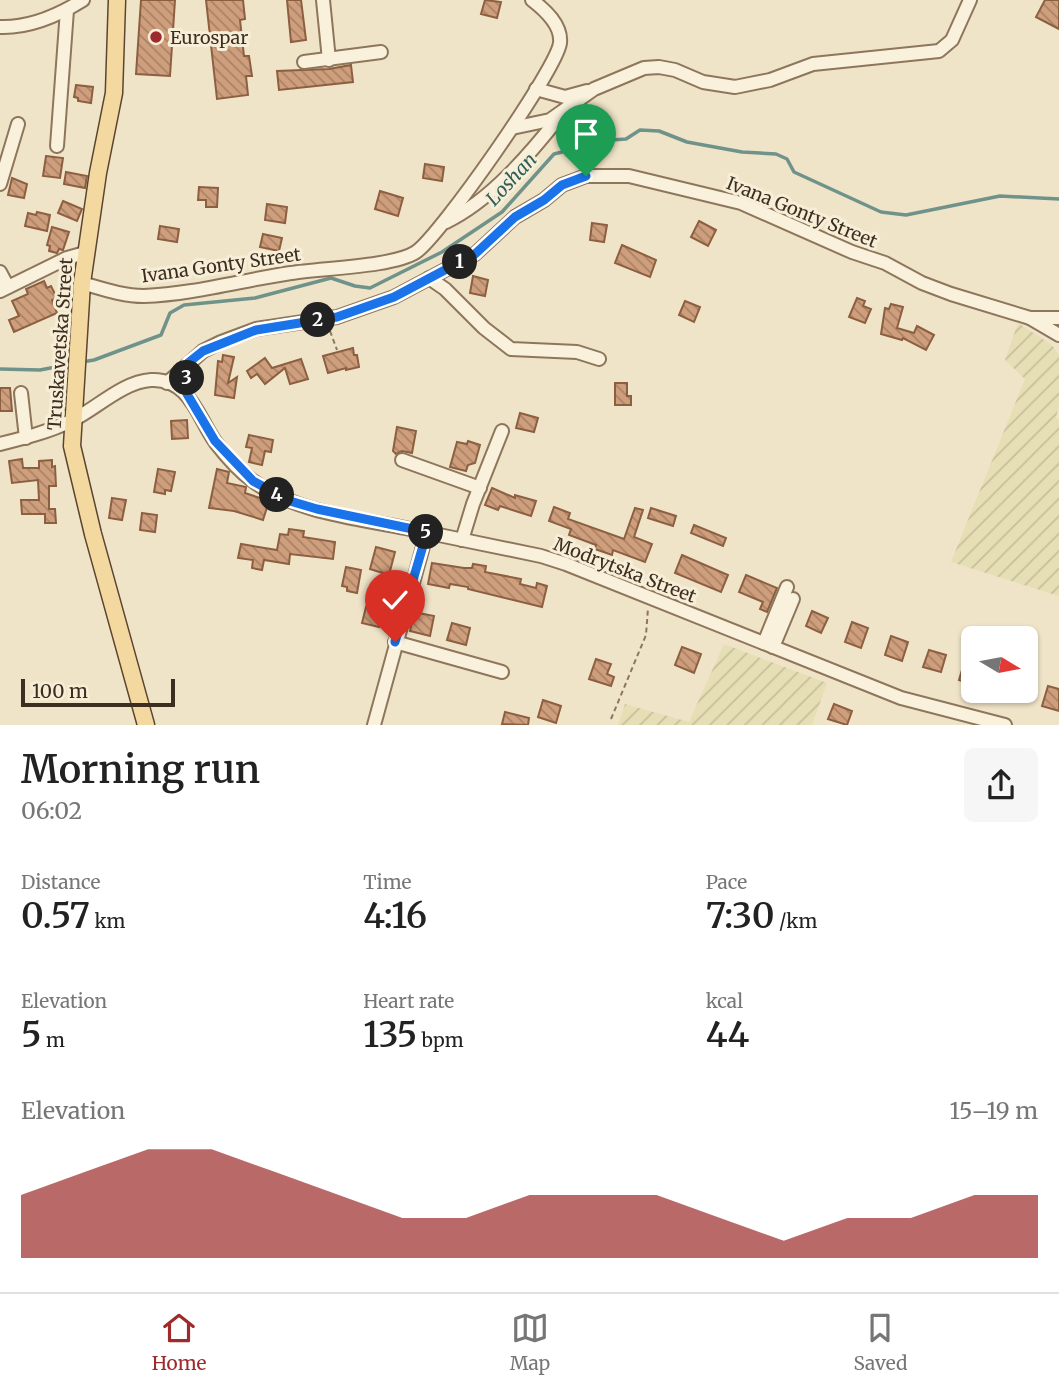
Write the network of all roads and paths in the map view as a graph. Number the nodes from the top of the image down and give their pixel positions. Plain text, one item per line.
1 (83, 0) edge
2 (117, 0) edge
3 (323, 0) edge
4 (970, 0) edge
5 (536, 1) edge
6 (67, 10) junction
7 (0, 27) edge
8 (381, 52) dead end
9 (329, 60) junction
10 (304, 62) dead end
11 (537, 89) junction
12 (594, 89) junction
13 (563, 112) junction
14 (18, 124) dead end
15 (512, 128) junction
16 (57, 146) dead end
17 (0, 184) edge
18 (443, 224) junction
19 (85, 253) junction
20 (0, 272) edge
21 (429, 278) junction
22 (82, 283) junction
23 (4, 289) edge
24 (1030, 318) junction
25 (1059, 318) edge
26 (326, 319) junction
27 (1059, 335) edge
28 (337, 350) dead end
29 (599, 359) dead end
30 (188, 363) junction
31 (167, 383) junction
32 (22, 393) dead end
33 (187, 394) junction
34 (73, 420) junction
35 (502, 431) dead end
36 (26, 438) junction
37 (0, 444) edge
38 (402, 460) dead end
39 (480, 488) junction
40 (427, 532) junction
41 (462, 540) junction
42 (790, 593) dead end
43 (648, 597) junction
44 (395, 642) junction
45 (769, 645) junction
46 (502, 673) dead end
47 (611, 719) dead end
48 (146, 725) edge
49 (374, 725) edge
50 (1005, 725) edge

1 - 6 street
2 - 19 main road, Truskavetska Street
3 - 9 street
4 - 12 street
5 - 11 street, Ivana Gonty Street
6 - 7 street
6 - 16 street
8 - 9 street
9 - 10 street
11 - 12 street
11 - 15 street, Ivana Gonty Street
12 - 13 street
13 - 15 street
13 - 18 street
14 - 17 street
15 - 18 street, Ivana Gonty Street
18 - 22 street, Ivana Gonty Street
19 - 22 main road, Truskavetska Street
19 - 23 street
20 - 23 street
21 - 24 street, Ivana Gonty Street
21 - 26 street, Ivana Gonty Street
21 - 29 street
22 - 34 main road, Truskavetska Street
24 - 25 street, Ivana Gonty Street
24 - 27 street
26 - 28 path
26 - 30 street, Ivana Gonty Street
30 - 31 street, Ivana Gonty Street
30 - 33 street
31 - 33 street
31 - 34 street
32 - 36 street
33 - 40 street, Modrytska Street
34 - 36 street
34 - 48 main road, Truskavetska Street
35 - 39 street
36 - 37 street
38 - 39 street
39 - 41 street
40 - 41 street, Modrytska Street
40 - 44 street
41 - 43 street, Modrytska Street
42 - 45 street
43 - 45 street, Modrytska Street
43 - 47 path
44 - 46 street
44 - 49 street
45 - 50 street, Modrytska Street

